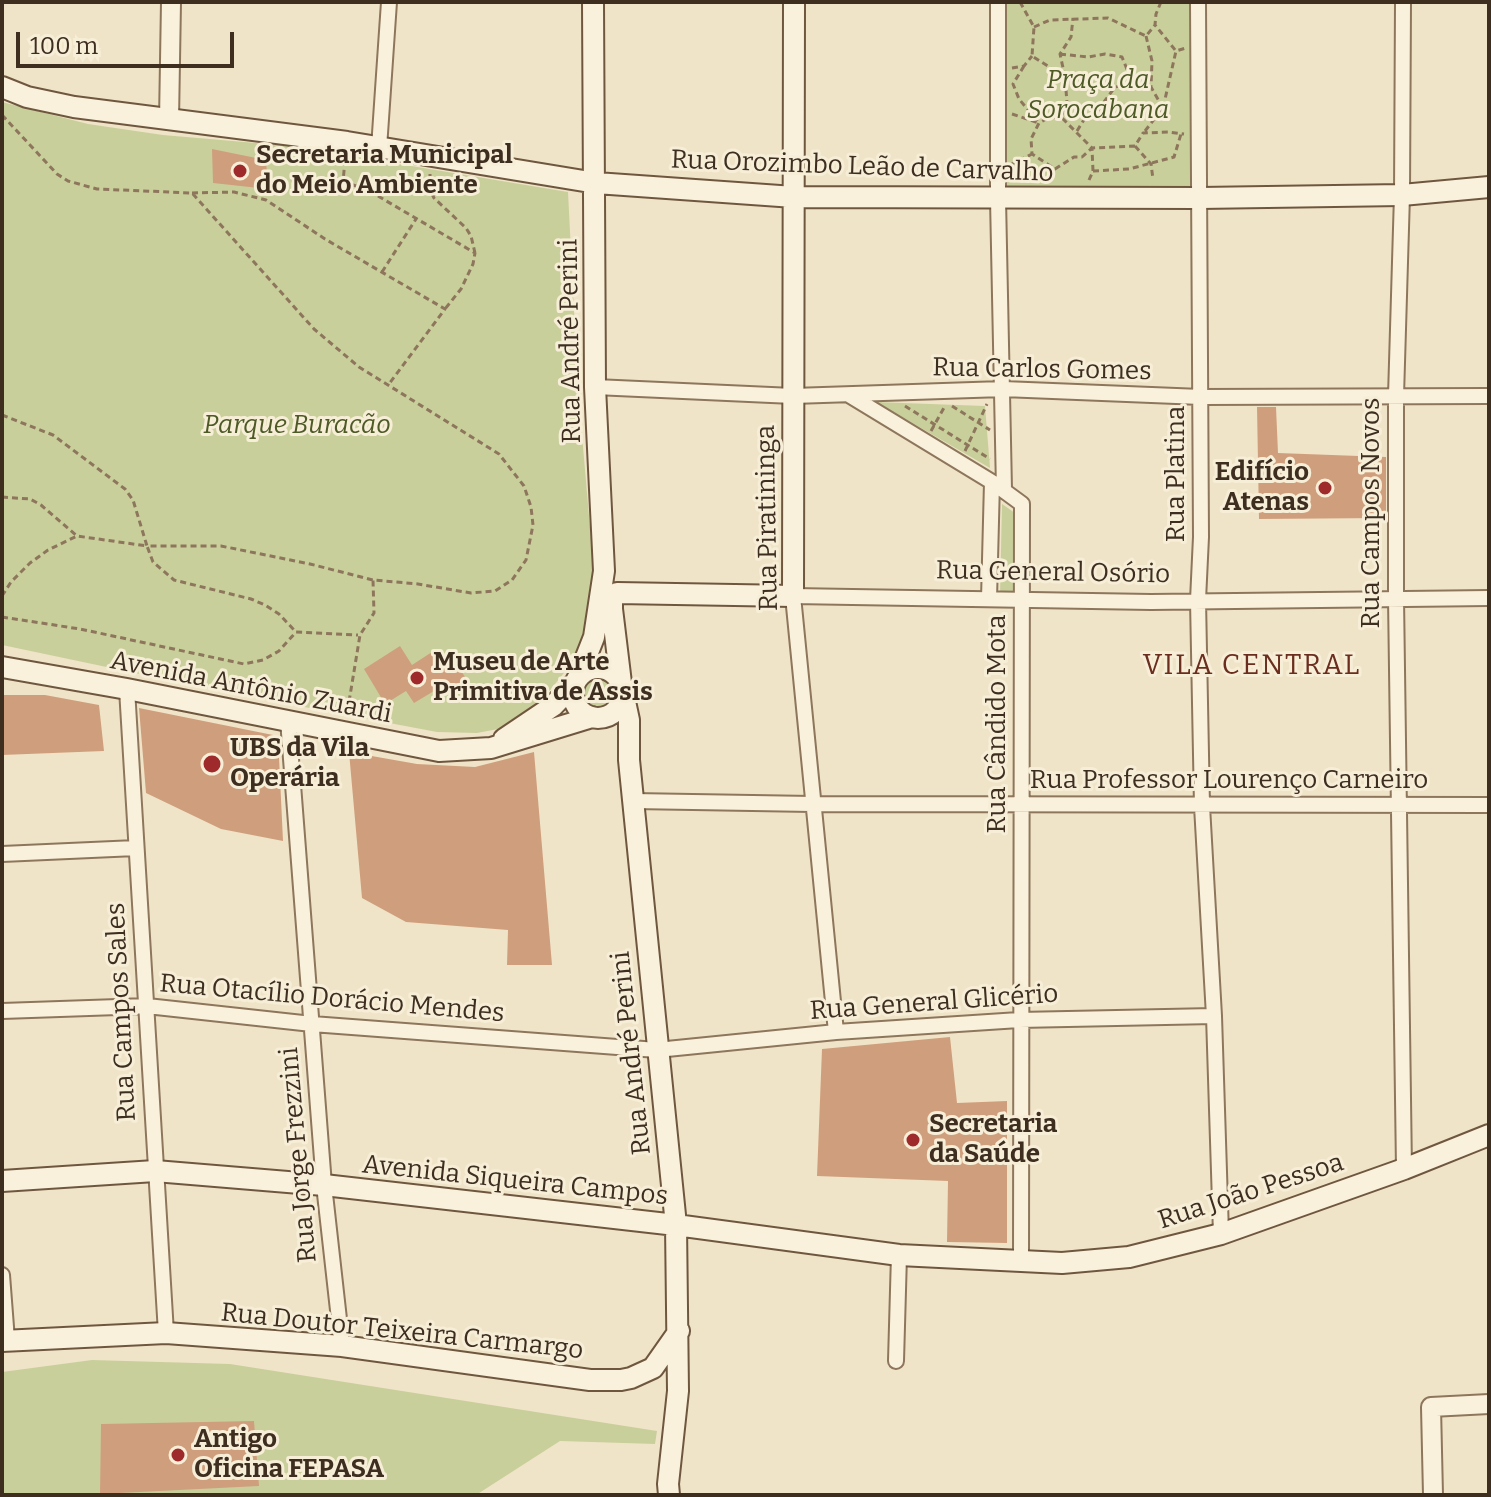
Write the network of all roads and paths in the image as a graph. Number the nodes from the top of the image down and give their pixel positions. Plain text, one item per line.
1 (171, 2) edge
2 (389, 2) edge
3 (593, 2) edge
4 (794, 2) edge
5 (998, 2) edge
6 (1020, 2) edge
7 (1161, 2) edge
8 (1198, 2) edge
9 (1403, 2) edge
10 (1073, 18) junction
11 (1155, 25) junction
12 (1034, 27) junction
13 (1146, 36) junction
14 (1199, 45) junction
15 (1176, 51) junction
16 (1060, 54) junction
17 (1032, 56) junction
18 (1024, 66) junction
19 (999, 71) junction
20 (1065, 77) junction
21 (1133, 84) junction
22 (2, 87) edge
23 (1151, 87) junction
24 (1000, 108) junction
25 (1163, 108) junction
26 (2, 115) edge
27 (1061, 117) junction
28 (169, 120) junction
29 (1039, 123) junction
30 (1077, 131) junction
31 (1143, 133) junction
32 (1181, 134) junction
33 (1201, 136) junction
34 (347, 142) junction
35 (1135, 146) junction
36 (379, 148) junction
37 (1092, 148) junction
38 (1032, 154) junction
39 (430, 157) junction
40 (1151, 164) junction
41 (999, 170) junction
42 (1093, 171) junction
43 (291, 181) dead end
44 (343, 182) junction
45 (596, 183) junction
46 (1489, 187) edge
47 (192, 193) junction
48 (1402, 195) junction
49 (794, 197) junction
50 (1156, 198) junction
51 (1200, 198) junction
52 (998, 199) junction
53 (1082, 199) junction
54 (416, 219) junction
55 (475, 253) junction
56 (382, 272) junction
57 (445, 309) junction
58 (389, 384) junction
59 (595, 387) junction
60 (998, 390) junction
61 (885, 393) junction
62 (849, 395) junction
63 (793, 396) junction
64 (1396, 396) junction
65 (1489, 396) edge
66 (1201, 397) junction
67 (2, 415) edge
68 (978, 422) junction
69 (934, 425) junction
70 (1003, 438) junction
71 (925, 441) junction
72 (967, 445) junction
73 (960, 462) junction
74 (1004, 468) junction
75 (998, 485) junction
76 (2, 497) edge
77 (77, 536) junction
78 (147, 546) junction
79 (373, 580) junction
80 (617, 593) joint
81 (2, 596) edge
82 (793, 596) junction
83 (1396, 598) junction
84 (1489, 598) edge
85 (989, 599) junction
86 (1021, 599) junction
87 (1198, 600) junction
88 (2, 617) edge
89 (296, 632) junction
90 (360, 635) junction
91 (2, 667) edge
92 (577, 680) junction
93 (622, 687) junction
94 (127, 689) junction
95 (595, 718) junction
96 (288, 720) junction
97 (344, 731) junction
98 (491, 748) junction
99 (629, 760) junction
100 (633, 801) junction
101 (812, 804) junction
102 (1023, 804) junction
103 (1397, 805) junction
104 (1489, 805) edge
105 (1202, 806) junction
106 (136, 848) junction
107 (2, 854) edge
108 (147, 1006) junction
109 (2, 1011) edge
110 (1214, 1016) junction
111 (1019, 1020) junction
112 (312, 1024) junction
113 (836, 1032) junction
114 (657, 1050) junction
115 (1489, 1135) edge
116 (1404, 1169) junction
117 (155, 1171) junction
118 (2, 1181) edge
119 (324, 1185) junction
120 (676, 1225) junction
121 (1221, 1234) junction
122 (899, 1255) junction
123 (1021, 1262) junction
124 (2, 1275) edge
125 (679, 1331) junction
126 (166, 1333) junction
127 (5, 1341) edge
128 (342, 1346) junction
129 (896, 1361) dead end
130 (1489, 1404) edge
131 (666, 1491) edge
132 (1433, 1495) edge

1 - 28 street
2 - 36 street
3 - 45 main road, Rua André Perini
4 - 49 main road, Rua Piratininga
5 - 19 street, Rua Cândido Mota
6 - 12 path
7 - 11 path
8 - 14 street, Rua Platina
9 - 48 street, Rua Campos Novos
10 - 12 path
10 - 13 path
10 - 16 path
11 - 13 path
11 - 15 path
12 - 17 path
13 - 23 path
14 - 15 path
14 - 33 street, Rua Platina
15 - 25 path
16 - 20 path
16 - 21 path
17 - 18 path
17 - 20 path
18 - 19 path
18 - 29 path
19 - 24 street, Rua Cândido Mota
20 - 27 path
21 - 23 path
21 - 30 path
22 - 28 main road, Rua Orozimbo Leão de Carvalho
23 - 25 path
24 - 29 path
24 - 41 street, Rua Cândido Mota
25 - 31 path
26 - 47 path
27 - 29 path
27 - 30 path
28 - 34 main road, Rua Orozimbo Leão de Carvalho
29 - 38 path
30 - 37 path
31 - 32 path
31 - 35 path
32 - 33 path
32 - 40 path
33 - 51 street, Rua Platina
34 - 36 main road, Rua Orozimbo Leão de Carvalho
34 - 44 path
35 - 37 path
35 - 40 path
36 - 39 main road, Rua Orozimbo Leão de Carvalho
37 - 38 path
37 - 42 path
38 - 41 path
39 - 45 main road, Rua Orozimbo Leão de Carvalho
39 - 55 path
40 - 42 path
40 - 50 path
41 - 52 street, Rua Cândido Mota
42 - 53 path
43 - 44 path
44 - 54 path
45 - 49 main road, Rua Orozimbo Leão de Carvalho
45 - 59 main road, Rua André Perini
46 - 48 main road, Rua Orozimbo Leão de Carvalho
47 - 56 path
47 - 58 path
48 - 51 main road, Rua Orozimbo Leão de Carvalho
48 - 64 street, Rua Campos Novos
49 - 52 main road, Rua Orozimbo Leão de Carvalho
49 - 63 main road, Rua Piratininga
50 - 51 main road, Rua Orozimbo Leão de Carvalho
50 - 53 main road, Rua Orozimbo Leão de Carvalho
51 - 66 street, Rua Platina
52 - 53 main road, Rua Orozimbo Leão de Carvalho
52 - 60 street, Rua Cândido Mota
54 - 55 path
54 - 56 path
55 - 57 path
56 - 57 path
57 - 58 path
58 - 79 path
59 - 63 street, Rua Carlos Gomes
59 - 92 main road, Rua André Perini
60 - 61 street, Rua Carlos Gomes
60 - 66 street, Rua Carlos Gomes
60 - 68 path
60 - 70 street, Rua Cândido Mota
61 - 62 street, Rua Carlos Gomes
61 - 69 path
62 - 63 street, Rua Carlos Gomes
62 - 71 street
63 - 82 main road, Rua Piratininga
64 - 65 street, Rua Carlos Gomes
64 - 66 street, Rua Carlos Gomes
64 - 83 street, Rua Campos Novos
66 - 87 street, Rua Platina
67 - 78 path
68 - 69 path
68 - 70 path
68 - 72 path
69 - 71 path
69 - 72 path
70 - 74 street, Rua Cândido Mota
71 - 73 street
72 - 73 path
72 - 74 path
73 - 75 street
74 - 75 street, Rua Cândido Mota
75 - 85 street, Rua Cândido Mota
75 - 86 street, Rua Cândido Mota
76 - 77 path
77 - 78 path
77 - 81 path
78 - 79 path
78 - 89 path
79 - 90 path
80 - 82 main road, Rua General Osório
80 - 93 main road, Rua André Perini
82 - 85 street, Rua General Osório
82 - 101 street, Rua Piratininga
83 - 84 street, Rua General Osório
83 - 87 street, Rua General Osório
83 - 103 street, Rua Campos Novos
85 - 86 street, Rua General Osório
86 - 87 street, Rua General Osório
86 - 102 street, Rua Cândido Mota
87 - 105 street, Rua Platina
88 - 89 path
89 - 90 path
90 - 97 path
91 - 94 main road, Avenida Antônio Zuardi
92 - 93 main road
92 - 95 main road
92 - 98 main road
93 - 95 main road
93 - 99 main road, Rua André Perini
94 - 96 main road, Avenida Antônio Zuardi
94 - 106 street, Rua Campos Sales
95 - 98 main road, Avenida Antônio Zuardi
95 - 99 main road, Rua André Perini
96 - 97 main road, Avenida Antônio Zuardi
96 - 112 street, Rua Jorge Frezzini
97 - 98 main road, Avenida Antônio Zuardi
99 - 100 main road, Rua André Perini
100 - 101 street, Rua Professor Lourenço Carneiro
100 - 114 main road, Rua André Perini
101 - 102 street, Rua Professor Lourenço Carneiro
101 - 113 street, Rua Piratininga
102 - 105 street, Rua Professor Lourenço Carneiro
102 - 111 street, Rua Cândido Mota
103 - 104 street, Rua Professor Lourenço Carneiro
103 - 105 street, Rua Professor Lourenço Carneiro
103 - 116 street, Rua Campos Novos
105 - 110 street, Rua Platina
106 - 107 street
106 - 108 street, Rua Campos Sales
108 - 109 street, Rua Otacílio Dorácio Mendes
108 - 112 street, Rua Otacílio Dorácio Mendes
108 - 117 street, Rua Campos Sales
110 - 111 street, Rua General Glicério
110 - 121 street, Rua Platina
111 - 113 street, Rua General Glicério
111 - 123 street, Rua Cândido Mota
112 - 114 street, Rua Otacílio Dorácio Mendes
112 - 119 street, Rua Jorge Frezzini
113 - 114 street, Rua General Glicério
114 - 120 main road, Rua André Perini
115 - 116 main road, Rua João Pessoa
116 - 121 main road, Rua João Pessoa
117 - 118 main road, Avenida Siqueira Campos
117 - 119 main road, Avenida Siqueira Campos
117 - 126 street, Rua Campos Sales
119 - 120 main road, Avenida Siqueira Campos
119 - 128 street, Rua Jorge Frezzini
120 - 122 main road, Avenida Siqueira Campos
120 - 125 main road, Rua André Perini
121 - 123 main road, Rua João Pessoa
122 - 123 main road, Avenida Siqueira Campos
122 - 129 street
124 - 127 street
125 - 128 main road, Rua Doutor Teixeira Carmargo
125 - 131 main road, Rua André Perini
126 - 127 main road, Rua Doutor Teixeira Carmargo
126 - 128 main road, Rua Doutor Teixeira Carmargo
130 - 132 street

